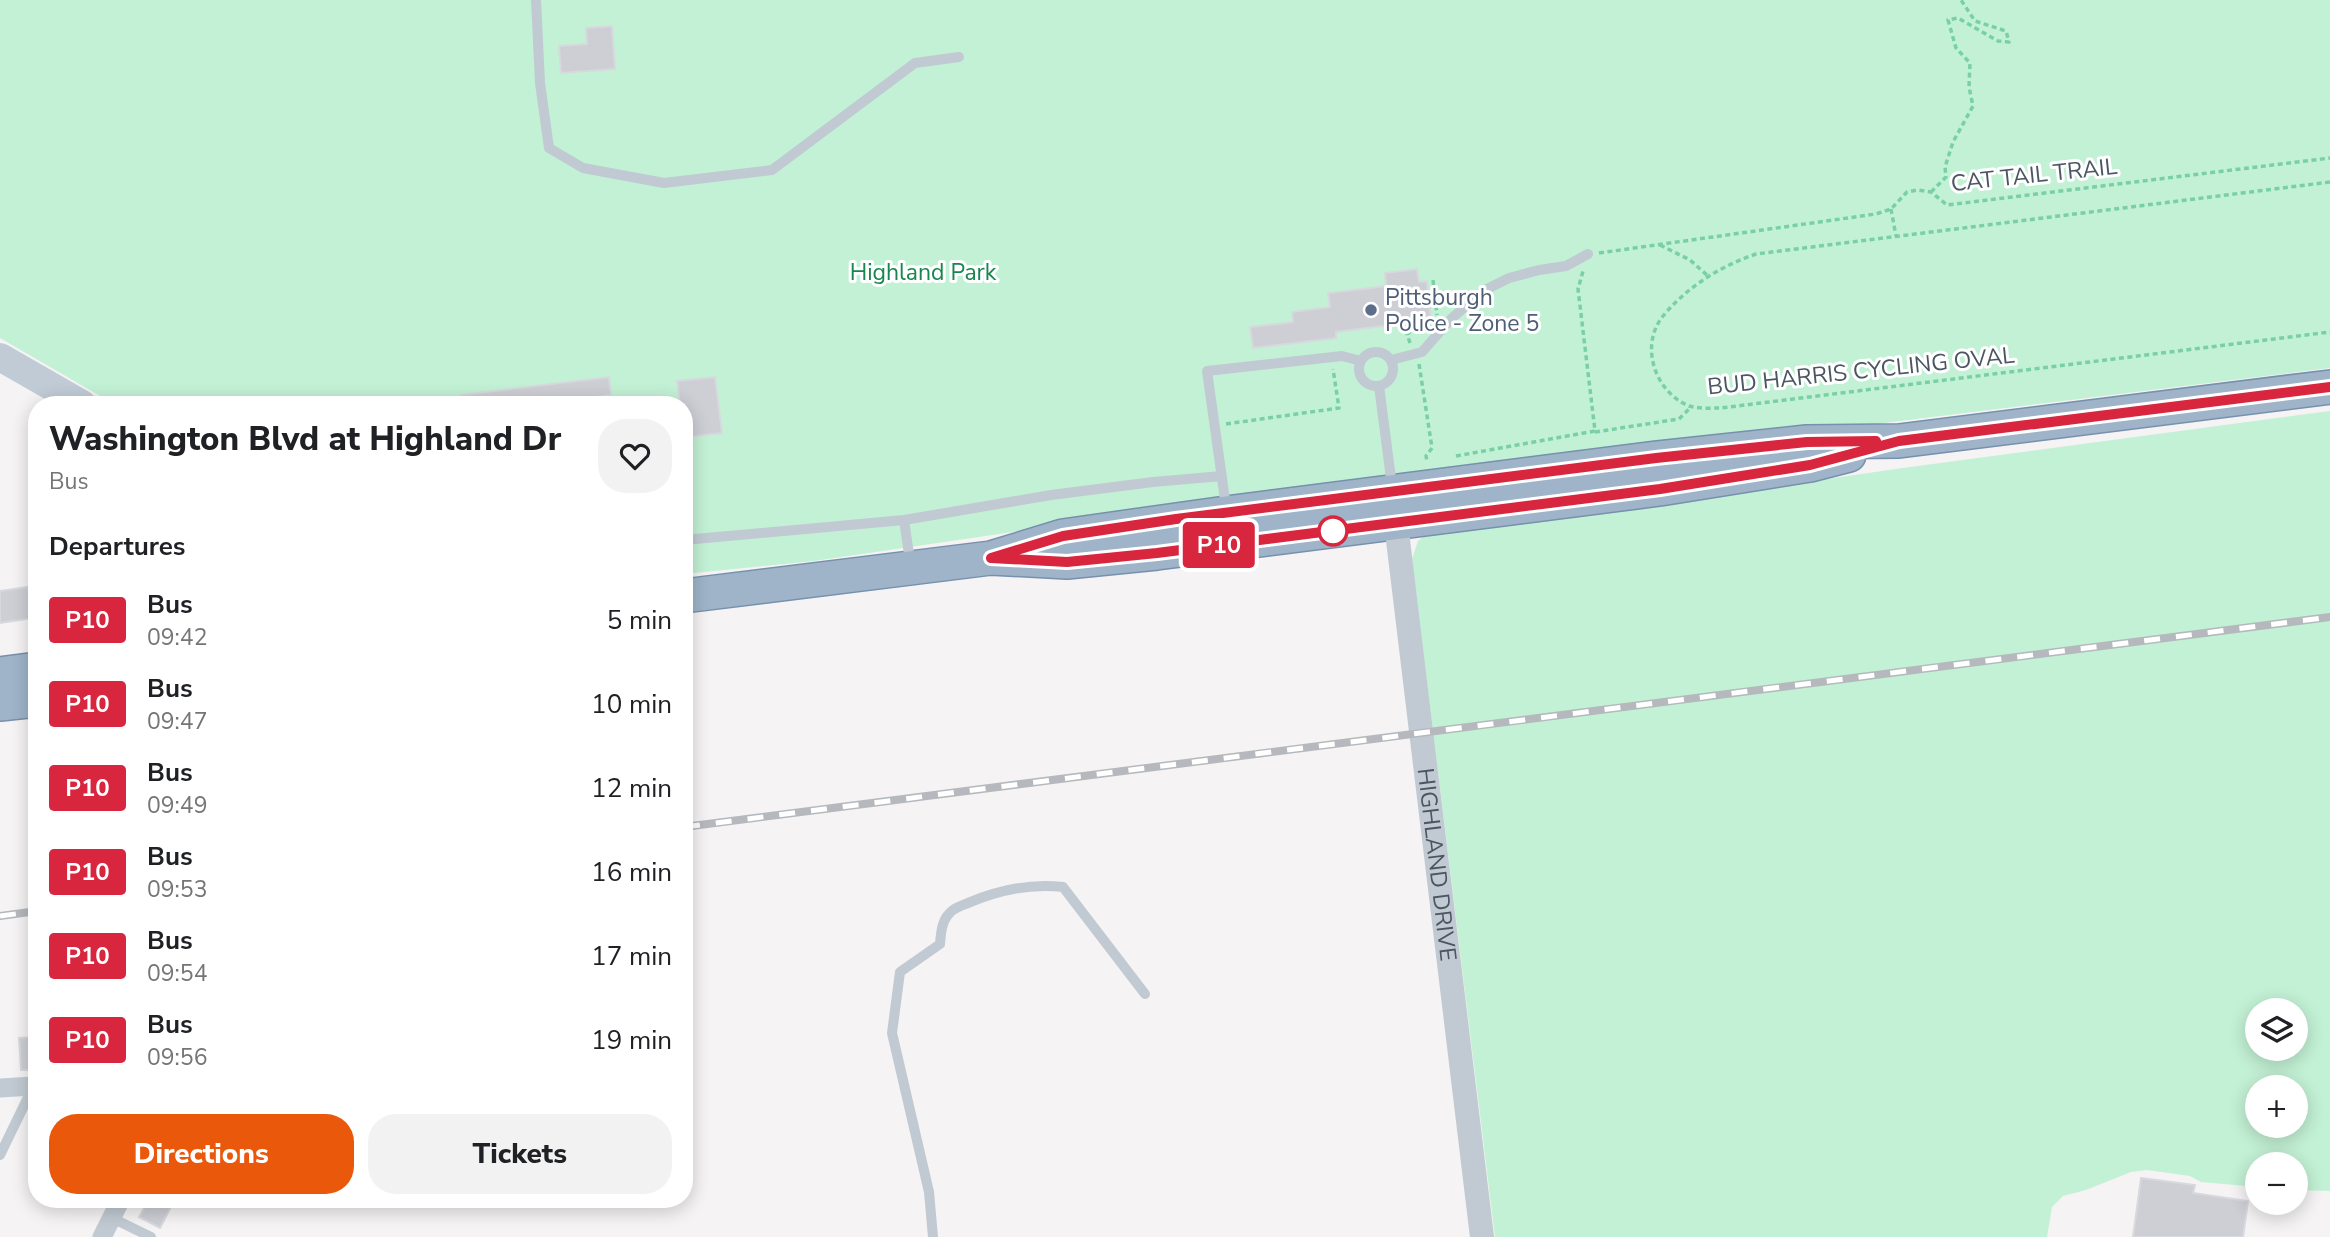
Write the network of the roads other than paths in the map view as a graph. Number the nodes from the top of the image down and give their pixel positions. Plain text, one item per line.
1 (536, 0) edge
2 (959, 57) dead end
3 (1588, 254) road end
4 (0, 357) edge
5 (1391, 360) junction
6 (1361, 361) junction
7 (0, 376) edge
8 (1379, 386) junction
9 (2330, 387) edge
10 (36, 396) edge
11 (68, 396) edge
12 (1222, 476) junction
13 (1394, 507) junction
14 (1226, 513) junction
15 (904, 520) junction
16 (693, 539) edge
17 (991, 558) junction
18 (911, 568) junction
19 (693, 595) edge
20 (28, 670) edge
21 (0, 674) edge
22 (28, 701) edge
23 (0, 704) edge
24 (1144, 994) dead end
25 (28, 1086) edge
26 (0, 1088) edge
27 (28, 1096) edge
28 (0, 1155) edge
29 (117, 1208) edge
30 (112, 1218) junction
31 (102, 1237) edge
32 (150, 1237) edge
33 (933, 1237) edge
34 (1482, 1237) edge

1 - 2 lane
3 - 5 lane
4 - 11 main road
5 - 6 lane
5 - 8 lane
6 - 8 lane
6 - 12 lane
7 - 10 main road
8 - 13 lane
9 - 13 highway
12 - 14 lane
12 - 15 lane
13 - 14 highway
13 - 17 highway
13 - 34 street, HIGHLAND DRIVE
14 - 17 highway
15 - 16 lane
15 - 18 lane
17 - 18 highway
18 - 19 highway
20 - 21 highway
22 - 23 highway
24 - 33 lane
25 - 26 street
27 - 28 lane
29 - 30 street
30 - 31 street
30 - 32 lane

